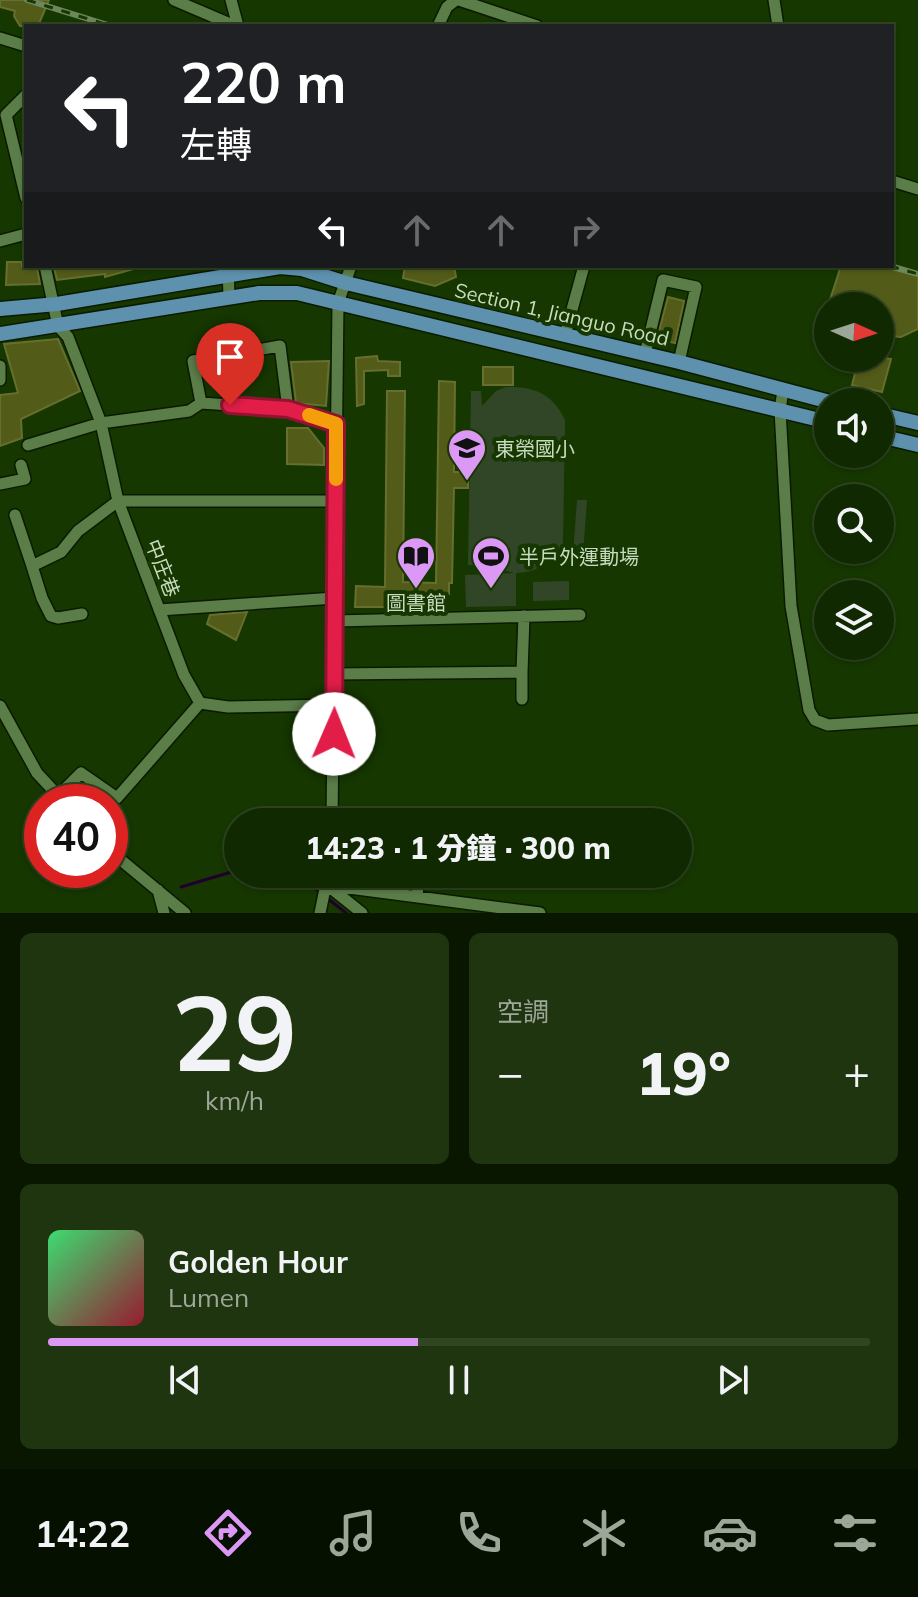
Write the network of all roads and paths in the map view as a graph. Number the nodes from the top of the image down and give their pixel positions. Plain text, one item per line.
1 (174, 0) edge
2 (231, 0) edge
3 (433, 0) edge
4 (774, 0) edge
5 (454, 2) edge
6 (232, 24) edge
7 (237, 24) edge
8 (439, 24) edge
9 (530, 24) edge
10 (778, 24) edge
11 (0, 38) edge
12 (24, 45) edge
13 (24, 97) edge
14 (894, 182) edge
15 (918, 189) edge
16 (24, 190) edge
17 (24, 235) edge
18 (0, 241) edge
19 (45, 268) edge
20 (263, 268) edge
21 (291, 268) edge
22 (350, 268) edge
23 (583, 268) edge
24 (228, 270) edge
25 (346, 283) junction
26 (229, 297) junction
27 (338, 303) junction
28 (0, 309) edge
29 (56, 315) junction
30 (0, 334) edge
31 (565, 335) junction
32 (645, 354) junction
33 (679, 362) junction
34 (0, 366) edge
35 (0, 380) edge
36 (783, 390) junction
37 (814, 398) edge
38 (201, 403) junction
39 (288, 409) junction
40 (780, 410) junction
41 (894, 417) edge
42 (814, 418) edge
43 (101, 423) junction
44 (918, 423) edge
45 (336, 424) junction
46 (894, 439) edge
47 (28, 445) dead end
48 (918, 445) edge
49 (21, 465) dead end
50 (0, 484) edge
51 (118, 501) junction
52 (336, 501) junction
53 (15, 515) dead end
54 (32, 566) junction
55 (335, 598) junction
56 (159, 610) junction
57 (82, 614) dead end
58 (580, 615) dead end
59 (524, 616) junction
60 (335, 621) junction
61 (522, 672) junction
62 (334, 674) junction
63 (522, 699) dead end
64 (200, 703) junction
65 (335, 705) junction
66 (0, 706) edge
67 (918, 719) edge
68 (47, 784) edge
69 (73, 784) edge
70 (97, 784) edge
71 (128, 785) edge
72 (332, 808) edge
73 (128, 865) edge
74 (333, 888) edge
75 (362, 888) edge
76 (418, 888) edge
77 (158, 889) junction
78 (417, 897) junction
79 (322, 906) edge
80 (164, 913) edge
81 (185, 913) edge
82 (334, 913) edge
83 (362, 913) edge
84 (540, 913) edge

1 - 6 street
2 - 7 street
3 - 5 street
4 - 10 street
5 - 8 street
5 - 9 street
11 - 12 street
13 - 16 street
14 - 15 street
17 - 18 street
19 - 29 street, 中庄巷
20 - 24 main road, Section 1, Jianguo Road
21 - 25 main road, Section 1, Jianguo Road
22 - 25 street
23 - 31 street
24 - 26 street
24 - 29 main road, Section 1, Jianguo Road
25 - 27 street
25 - 31 main road, Section 1, Jianguo Road
26 - 27 main road, Section 1, Jianguo Road
26 - 29 main road, Section 1, Jianguo Road
27 - 40 main road, Section 1, Jianguo Road
27 - 45 street
28 - 29 main road, Section 1, Jianguo Road
29 - 30 main road, Section 1, Jianguo Road
29 - 43 street, 中庄巷
31 - 32 main road, Section 1, Jianguo Road
32 - 33 main road, Section 1, Jianguo Road
32 - 33 street
33 - 36 main road, Section 1, Jianguo Road
34 - 35 street
36 - 37 main road, Section 1, Jianguo Road
36 - 40 street
38 - 39 street
38 - 39 street
38 - 43 street
39 - 45 street
40 - 42 main road, Section 1, Jianguo Road
40 - 67 street
41 - 44 main road
43 - 47 street
43 - 51 street, 中庄巷
45 - 52 street
46 - 48 main road
49 - 50 street
51 - 52 street
51 - 54 street
51 - 56 street, 中庄巷
52 - 55 street
53 - 54 street
54 - 57 street
55 - 56 street
55 - 60 street
56 - 64 street, 中庄巷
58 - 59 street
59 - 60 street
59 - 61 street
60 - 62 street
61 - 62 street
61 - 63 street
62 - 65 street
64 - 65 street
64 - 71 street
65 - 72 street
66 - 68 street
69 - 70 street
73 - 77 street
74 - 83 street
75 - 78 street
76 - 78 street
77 - 80 street
77 - 81 street
78 - 84 street
79 - 82 street

